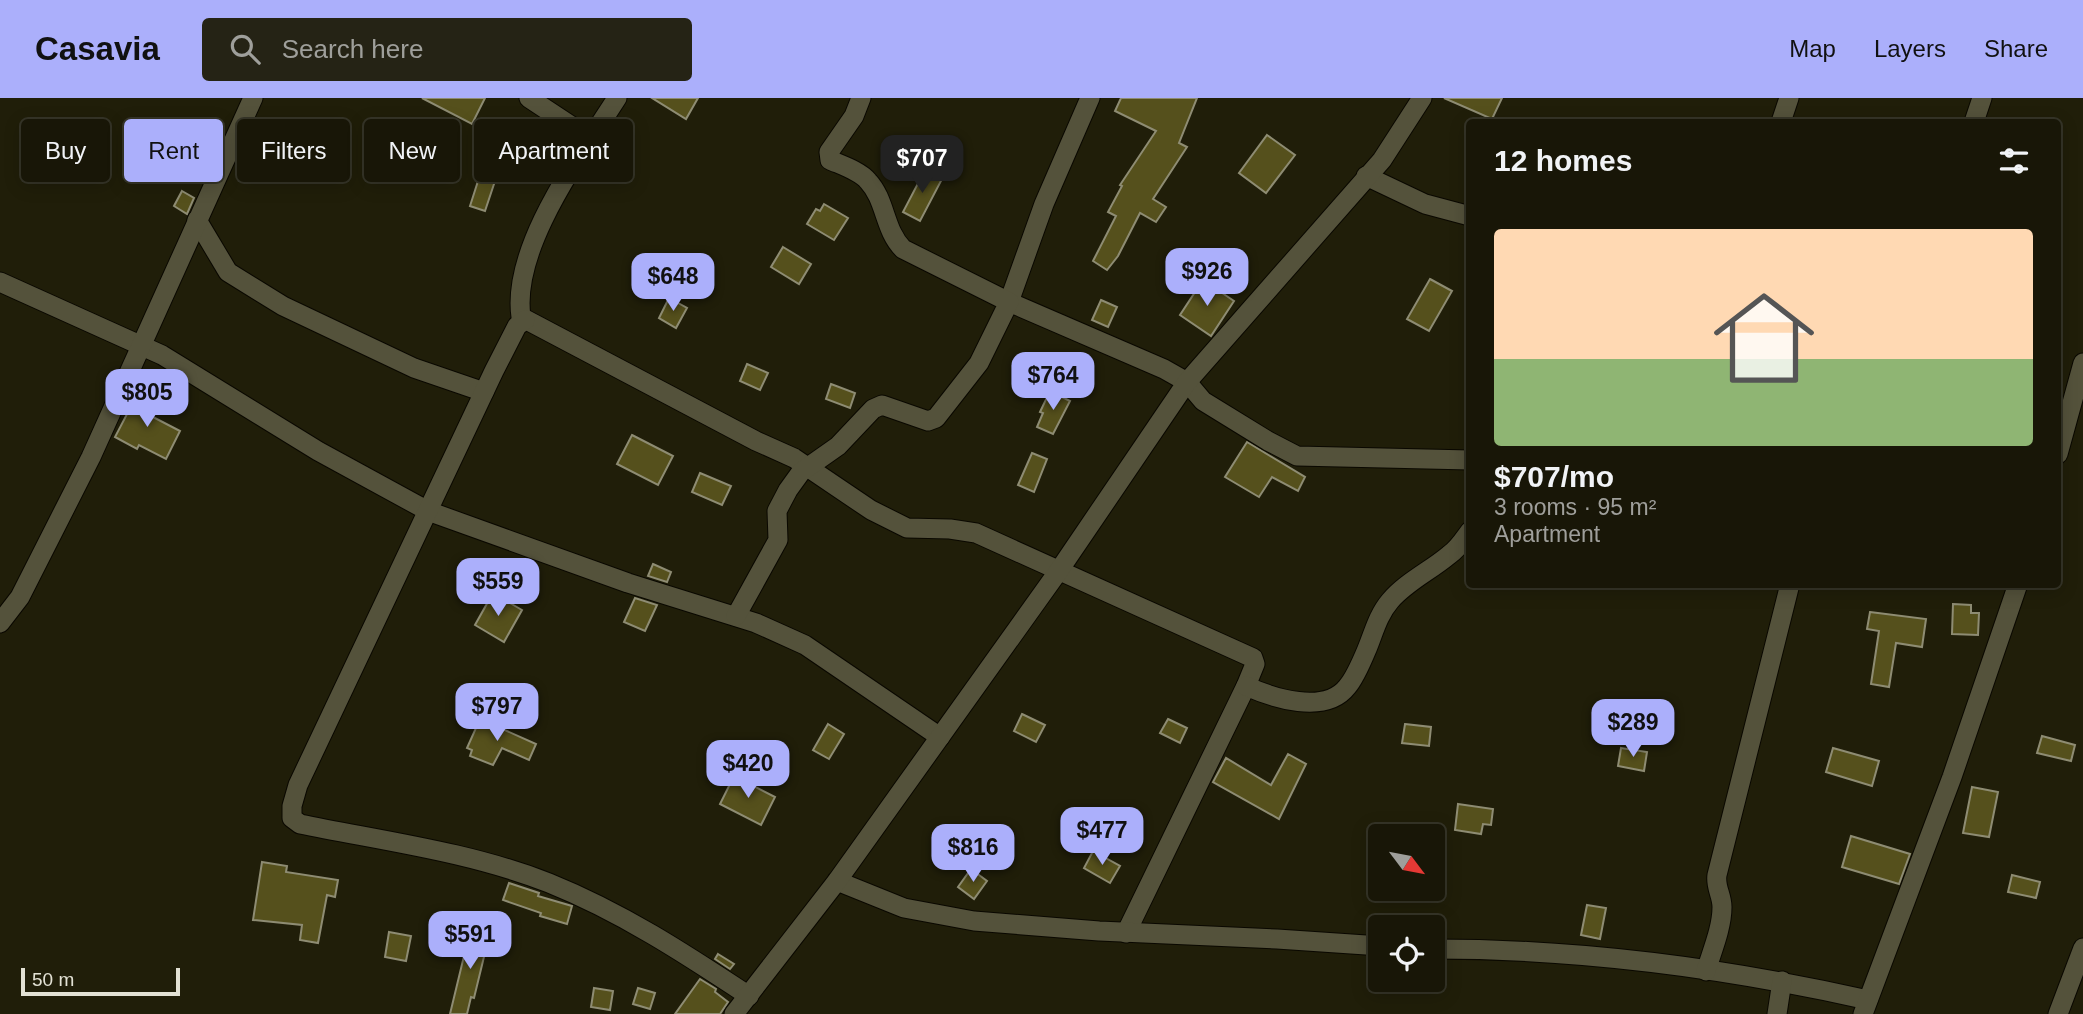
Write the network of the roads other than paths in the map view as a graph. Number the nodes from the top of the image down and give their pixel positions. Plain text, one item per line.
1 (253, 98) edge
2 (529, 98) edge
3 (617, 98) edge
4 (861, 98) edge
5 (1090, 98) edge
6 (1422, 98) edge
7 (1789, 98) edge
8 (1982, 98) edge
9 (561, 119) edge
10 (604, 119) edge
11 (1782, 119) edge
12 (1975, 119) edge
13 (1366, 176) junction
14 (566, 182) edge
15 (1466, 215) edge
16 (197, 220) junction
17 (0, 282) edge
18 (1009, 302) junction
19 (525, 320) junction
20 (140, 345) junction
21 (2083, 363) edge
22 (1187, 382) junction
23 (484, 392) junction
24 (2061, 443) edge
25 (1466, 460) edge
26 (810, 468) junction
27 (428, 511) junction
28 (1466, 536) edge
29 (1060, 569) junction
30 (1789, 588) edge
31 (2017, 588) edge
32 (736, 617) junction
33 (0, 623) edge
34 (1246, 686) junction
35 (940, 737) junction
36 (837, 881) junction
37 (1126, 933) junction
38 (1368, 945) edge
39 (2083, 948) edge
40 (1445, 949) edge
41 (1706, 971) junction
42 (1782, 981) junction
43 (749, 996) junction
44 (1866, 1007) edge
45 (2064, 1012) edge
46 (734, 1014) edge
47 (1777, 1014) edge

1 - 16 street
2 - 9 street
3 - 10 street
4 - 18 street
5 - 18 street
6 - 13 street
7 - 11 street
8 - 12 street
13 - 15 street
13 - 22 street
14 - 19 street
16 - 20 street
16 - 23 street
17 - 20 street
18 - 22 street
18 - 26 street
19 - 23 street
19 - 26 street
20 - 27 street
20 - 33 street
21 - 24 street
22 - 25 street
22 - 29 street
23 - 27 street
26 - 29 street
26 - 32 street
27 - 32 street
27 - 43 street
28 - 34 street
29 - 34 street
29 - 35 street
30 - 41 street
31 - 44 street
32 - 35 street
34 - 37 street
35 - 36 street
36 - 37 street
36 - 43 street
37 - 38 street
39 - 45 street
40 - 41 street
41 - 42 street
42 - 44 street
42 - 47 street
43 - 46 street

